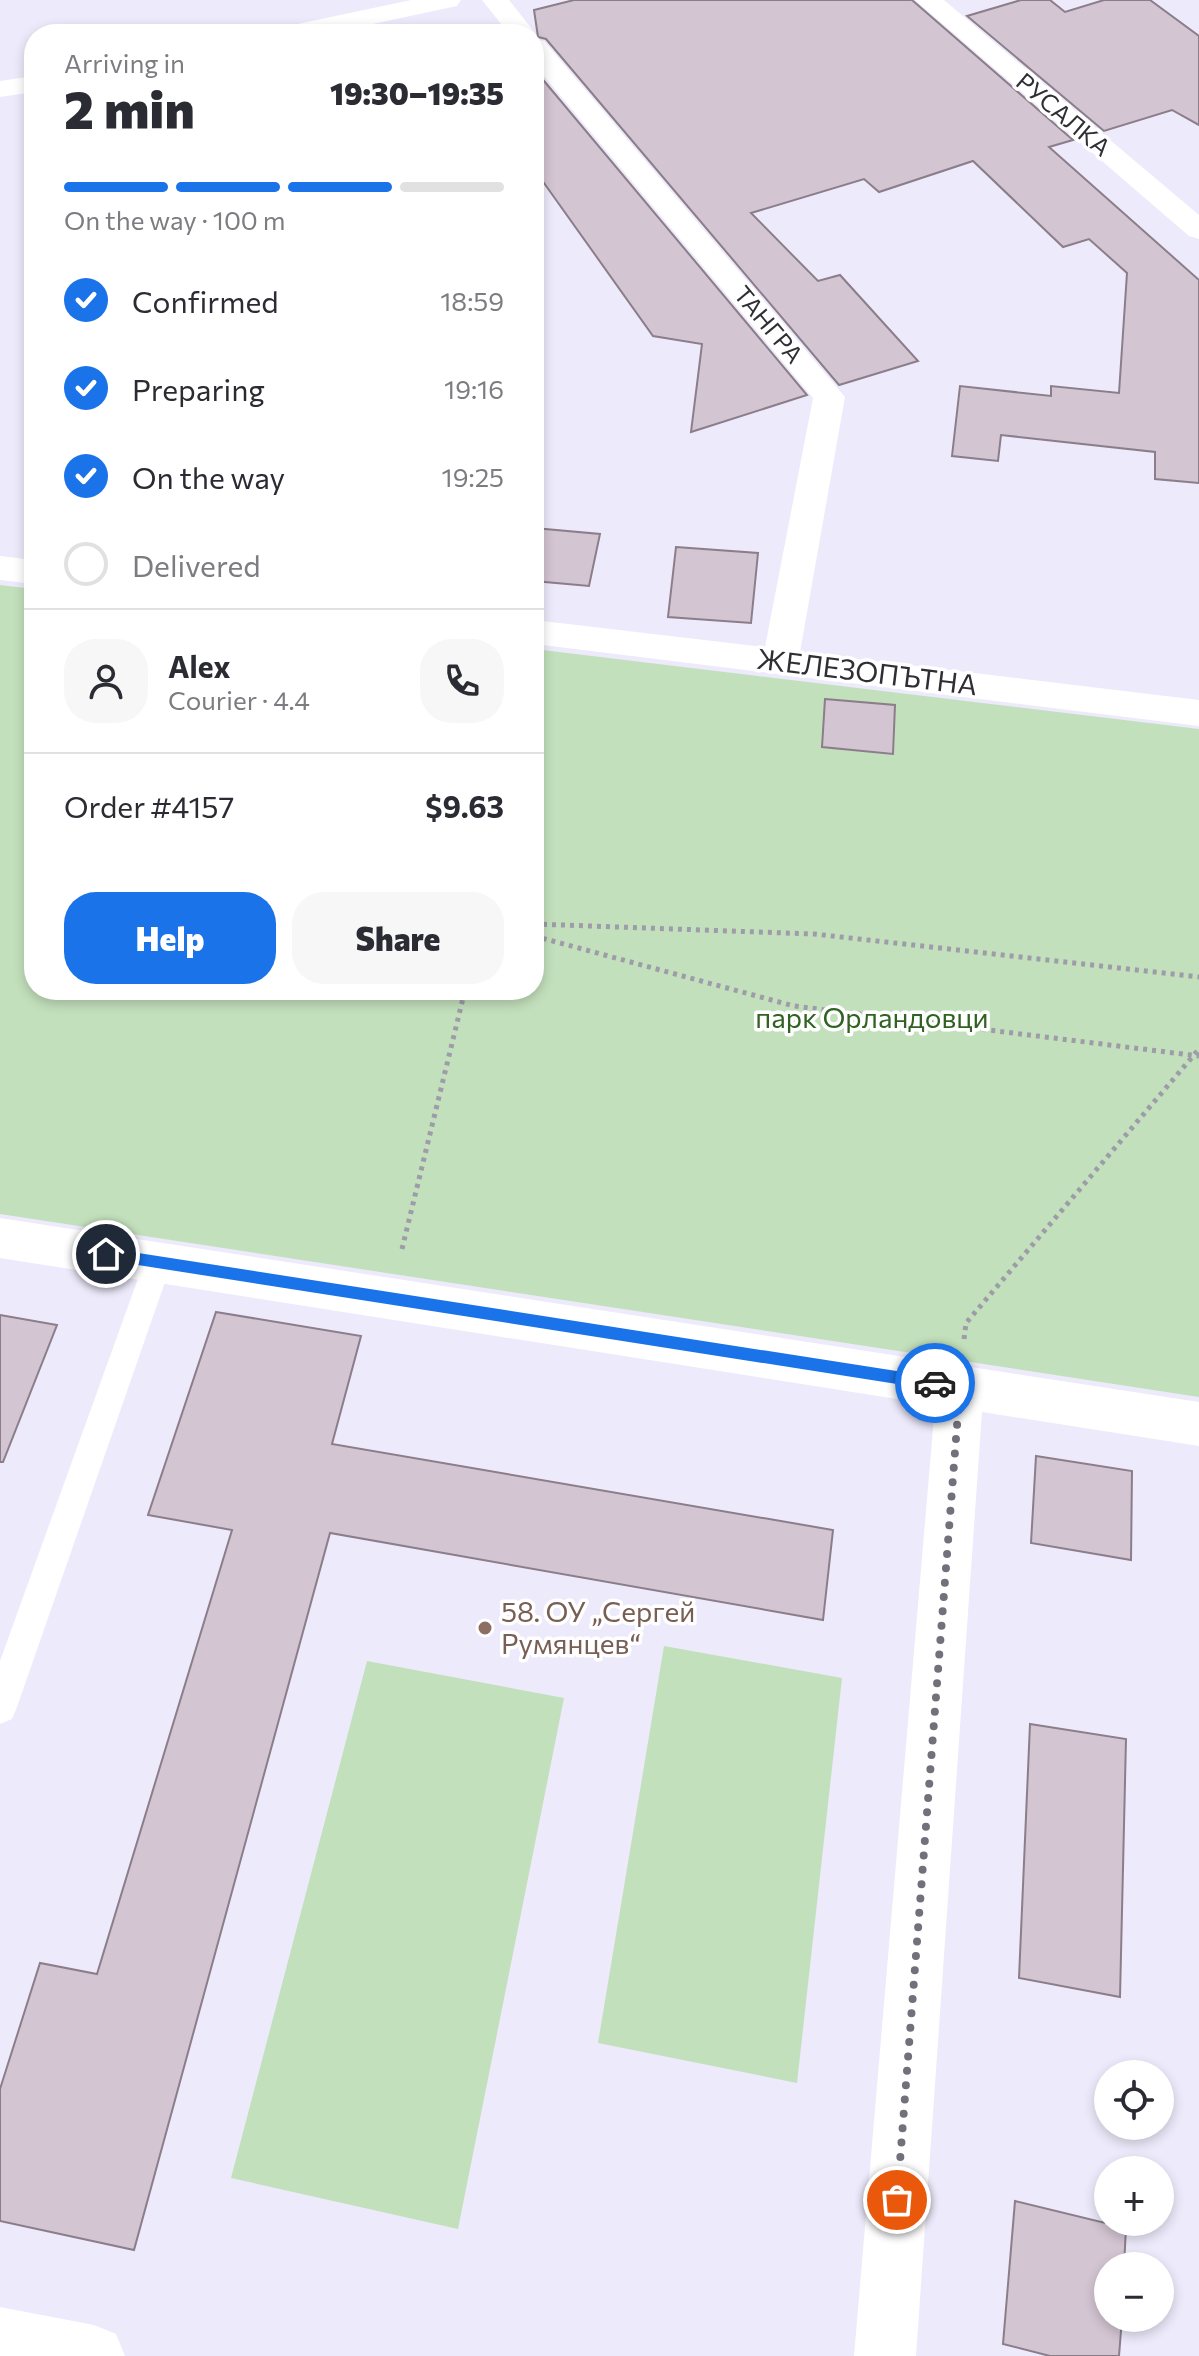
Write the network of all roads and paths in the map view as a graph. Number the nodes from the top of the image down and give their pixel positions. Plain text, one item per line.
1 (448, 0) edge
2 (495, 0) edge
3 (928, 0) edge
4 (335, 24) edge
5 (515, 24) edge
6 (544, 59) edge
7 (24, 85) edge
8 (0, 89) edge
9 (1199, 230) edge
10 (0, 568) edge
11 (24, 571) edge
12 (544, 633) edge
13 (780, 662) junction
14 (1199, 713) edge
15 (544, 924) edge
16 (544, 939) edge
17 (1199, 977) edge
18 (463, 1000) edge
19 (1198, 1053) edge
20 (0, 1238) edge
21 (158, 1262) junction
22 (390, 1299) junction
23 (960, 1387) junction
24 (1199, 1424) edge
25 (0, 1707) edge
26 (0, 2338) edge
27 (94, 2356) edge
28 (885, 2356) edge

1 - 4 street
2 - 5 street
3 - 9 street, РУСАЛКА
6 - 13 street, ТАНГРА
7 - 8 street
10 - 11 street
12 - 13 street, ЖЕЛЕЗОПЪТНА
13 - 14 street, ЖЕЛЕЗОПЪТНА
15 - 17 path
16 - 19 path
18 - 22 path
19 - 23 path
20 - 21 street
21 - 22 street
21 - 25 lane
22 - 23 street
23 - 24 street
23 - 28 street
26 - 27 street

